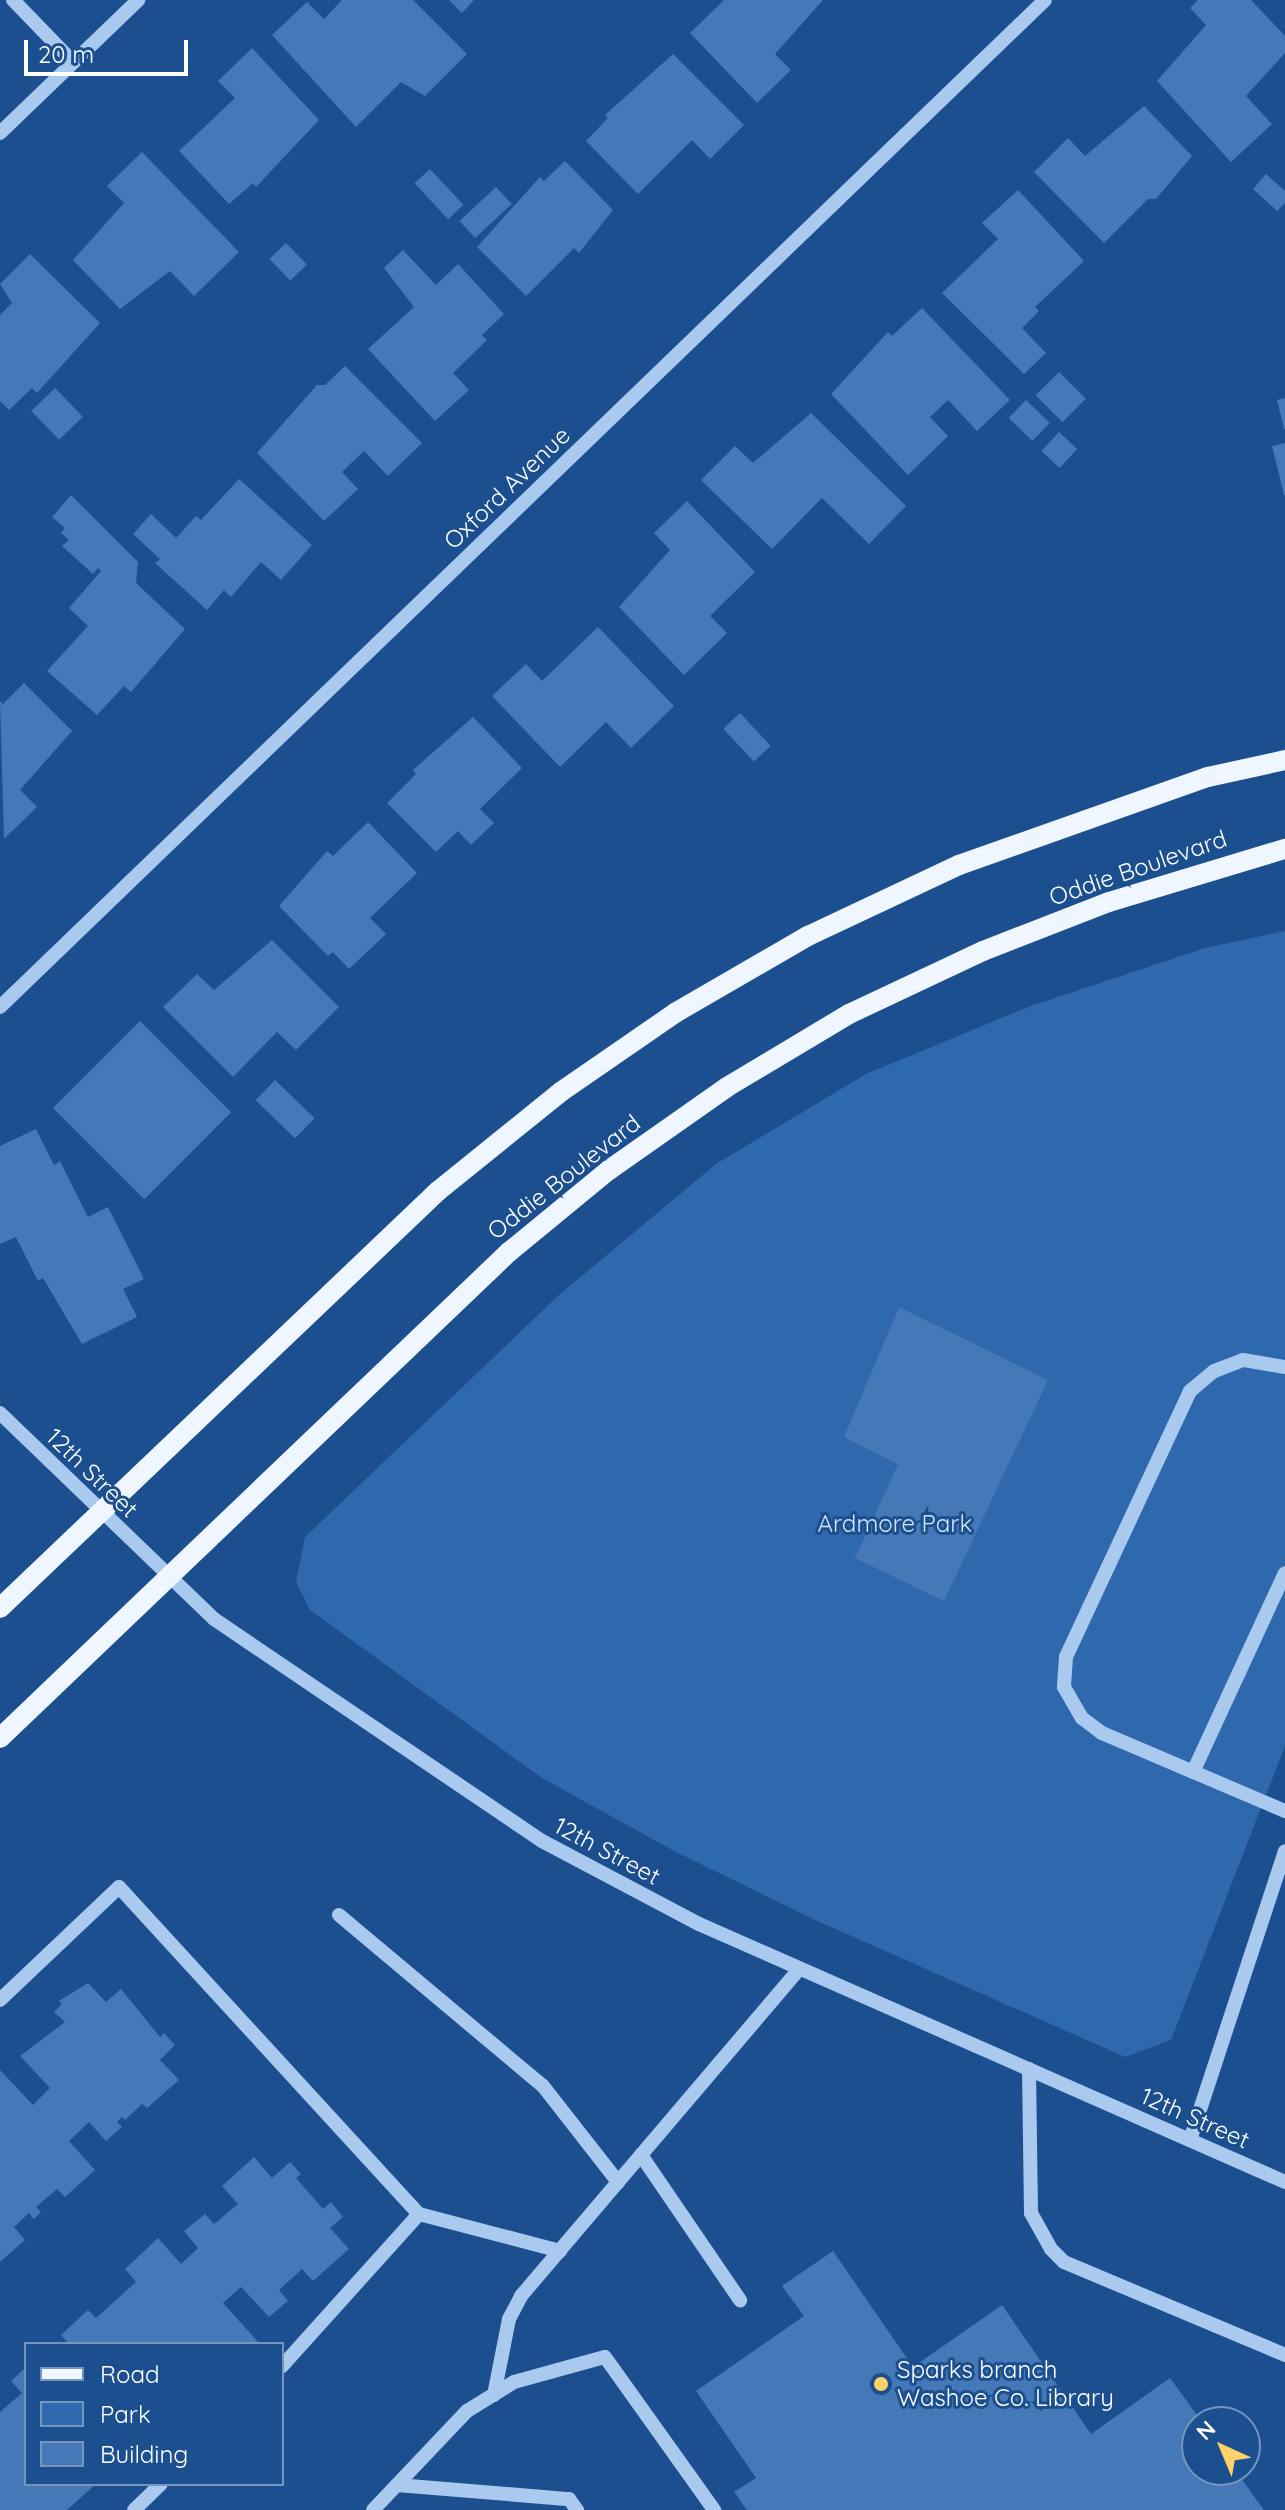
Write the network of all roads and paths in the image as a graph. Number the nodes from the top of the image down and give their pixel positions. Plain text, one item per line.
1 (13, 0) edge
2 (138, 0) edge
3 (1045, 0) edge
4 (73, 62) junction
5 (0, 133) edge
6 (1285, 760) edge
7 (1285, 849) edge
8 (0, 1007) edge
9 (1285, 1367) edge
10 (0, 1413) edge
11 (100, 1511) junction
12 (1285, 1573) edge
13 (169, 1577) junction
14 (0, 1608) edge
15 (0, 1738) edge
16 (1193, 1772) junction
17 (1285, 1811) edge
18 (1285, 1851) edge
19 (339, 1915) dead end
20 (799, 1969) junction
21 (0, 2000) edge
22 (1029, 2069) junction
23 (1190, 2140) junction
24 (641, 2155) junction
25 (618, 2182) junction
26 (1285, 2182) edge
27 (419, 2214) junction
28 (560, 2251) junction
29 (740, 2300) dead end
30 (1285, 2355) edge
31 (284, 2364) edge
32 (494, 2395) junction
33 (397, 2485) junction
34 (159, 2486) edge
35 (134, 2510) edge
36 (373, 2510) edge
37 (577, 2510) edge
38 (714, 2510) edge

1 - 4 street
2 - 4 street
3 - 8 street, Oxford Avenue
4 - 5 street
6 - 11 main road
7 - 13 main road, Oddie Boulevard
9 - 16 street
10 - 11 street, 12th Street
11 - 13 street, 12th Street
11 - 14 main road
12 - 16 street
13 - 15 main road, Oddie Boulevard
13 - 20 street, 12th Street
16 - 17 street
18 - 23 street
19 - 25 street
20 - 22 street, 12th Street
20 - 24 street
21 - 27 street
22 - 23 street, 12th Street
22 - 30 street
23 - 26 street, 12th Street
24 - 25 street
24 - 29 street
25 - 28 street
27 - 28 street
27 - 31 street
28 - 32 street
32 - 33 street
32 - 38 street
33 - 36 street
33 - 37 street
34 - 35 street

